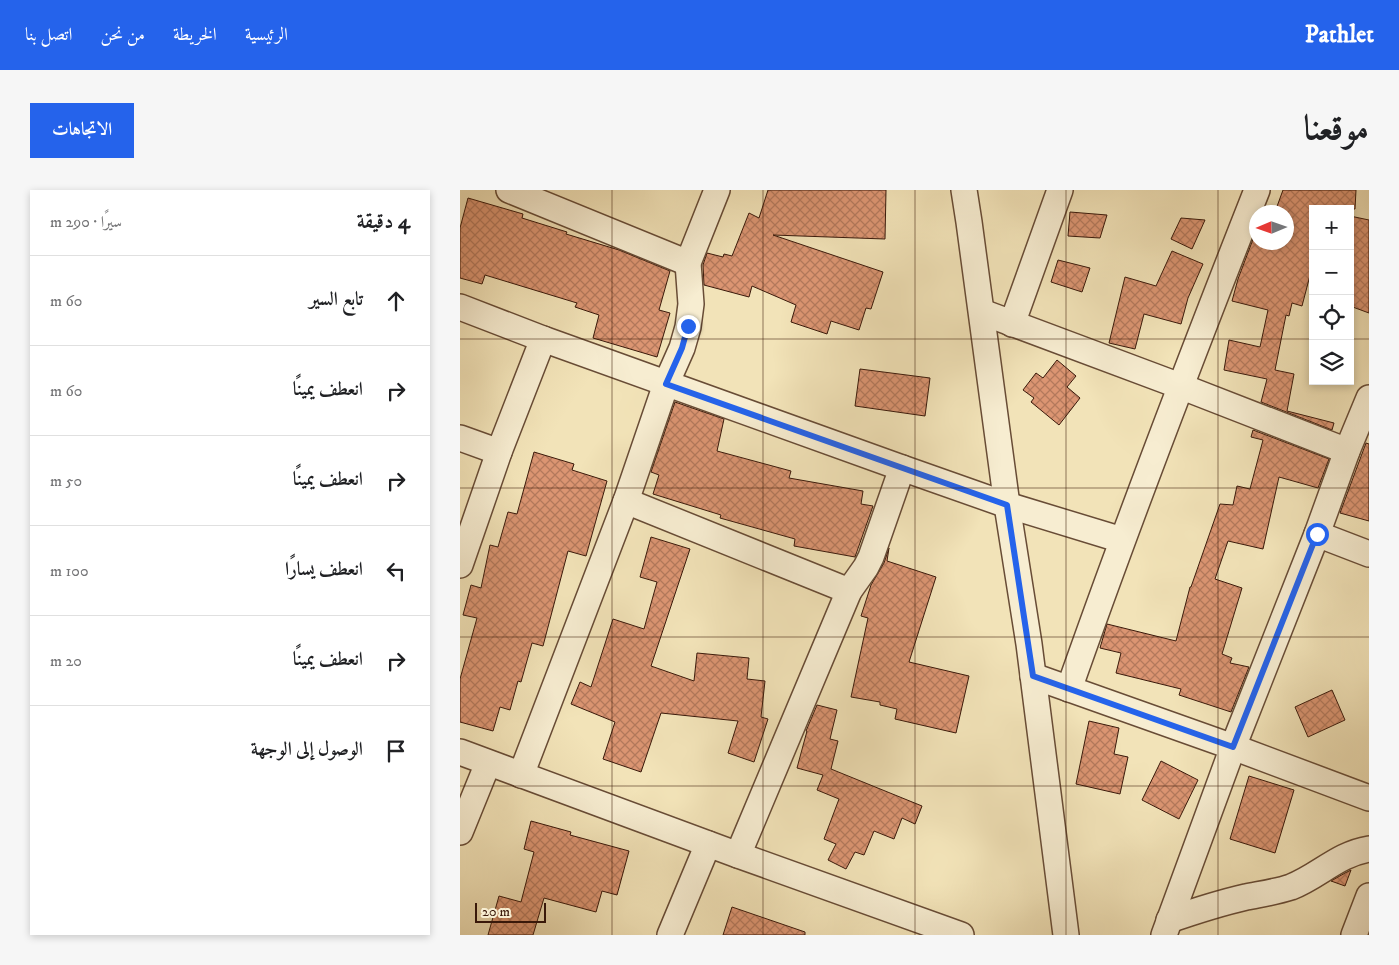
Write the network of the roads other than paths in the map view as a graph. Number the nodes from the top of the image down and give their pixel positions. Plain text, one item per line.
1 (509, 190) edge
2 (717, 190) edge
3 (964, 190) edge
4 (1060, 190) edge
5 (1257, 190) edge
6 (688, 263) junction
7 (460, 307) edge
8 (982, 312) junction
9 (1012, 324) junction
10 (543, 339) junction
11 (666, 384) junction
12 (1180, 386) junction
13 (1369, 398) edge
14 (460, 438) edge
15 (1347, 451) junction
16 (499, 452) junction
17 (902, 468) junction
18 (626, 501) junction
19 (1007, 505) junction
20 (1317, 534) junction
21 (1122, 540) junction
22 (1369, 554) edge
23 (460, 565) edge
24 (849, 591) junction
25 (1033, 676) junction
26 (1069, 689) junction
27 (1233, 747) junction
28 (460, 752) edge
29 (488, 763) junction
30 (522, 775) junction
31 (1369, 798) edge
32 (460, 832) edge
33 (708, 844) junction
34 (1369, 848) edge
35 (738, 855) junction
36 (1369, 896) edge
37 (1167, 928) edge
38 (931, 930) edge
39 (670, 935) edge
40 (961, 935) edge
41 (1066, 935) edge
42 (1354, 935) edge

1 - 6 street
2 - 6 street
3 - 8 street
4 - 9 street
5 - 12 street
6 - 11 street
7 - 10 street
8 - 9 street
8 - 19 street
9 - 12 street
10 - 11 street
10 - 16 street
11 - 17 street
11 - 18 street
12 - 15 street
12 - 21 street
13 - 15 street
14 - 16 street
15 - 20 street
16 - 23 street
17 - 19 street
17 - 24 street
18 - 24 street
18 - 30 street
19 - 21 street
19 - 25 street
20 - 22 street
20 - 27 street
21 - 26 street
24 - 35 street
25 - 26 street
25 - 41 street
26 - 27 street
27 - 31 street
27 - 37 street
28 - 29 street
29 - 30 street
29 - 32 street
30 - 33 street
33 - 35 street
33 - 39 street
34 - 37 street
35 - 38 street
36 - 42 street
38 - 40 street

